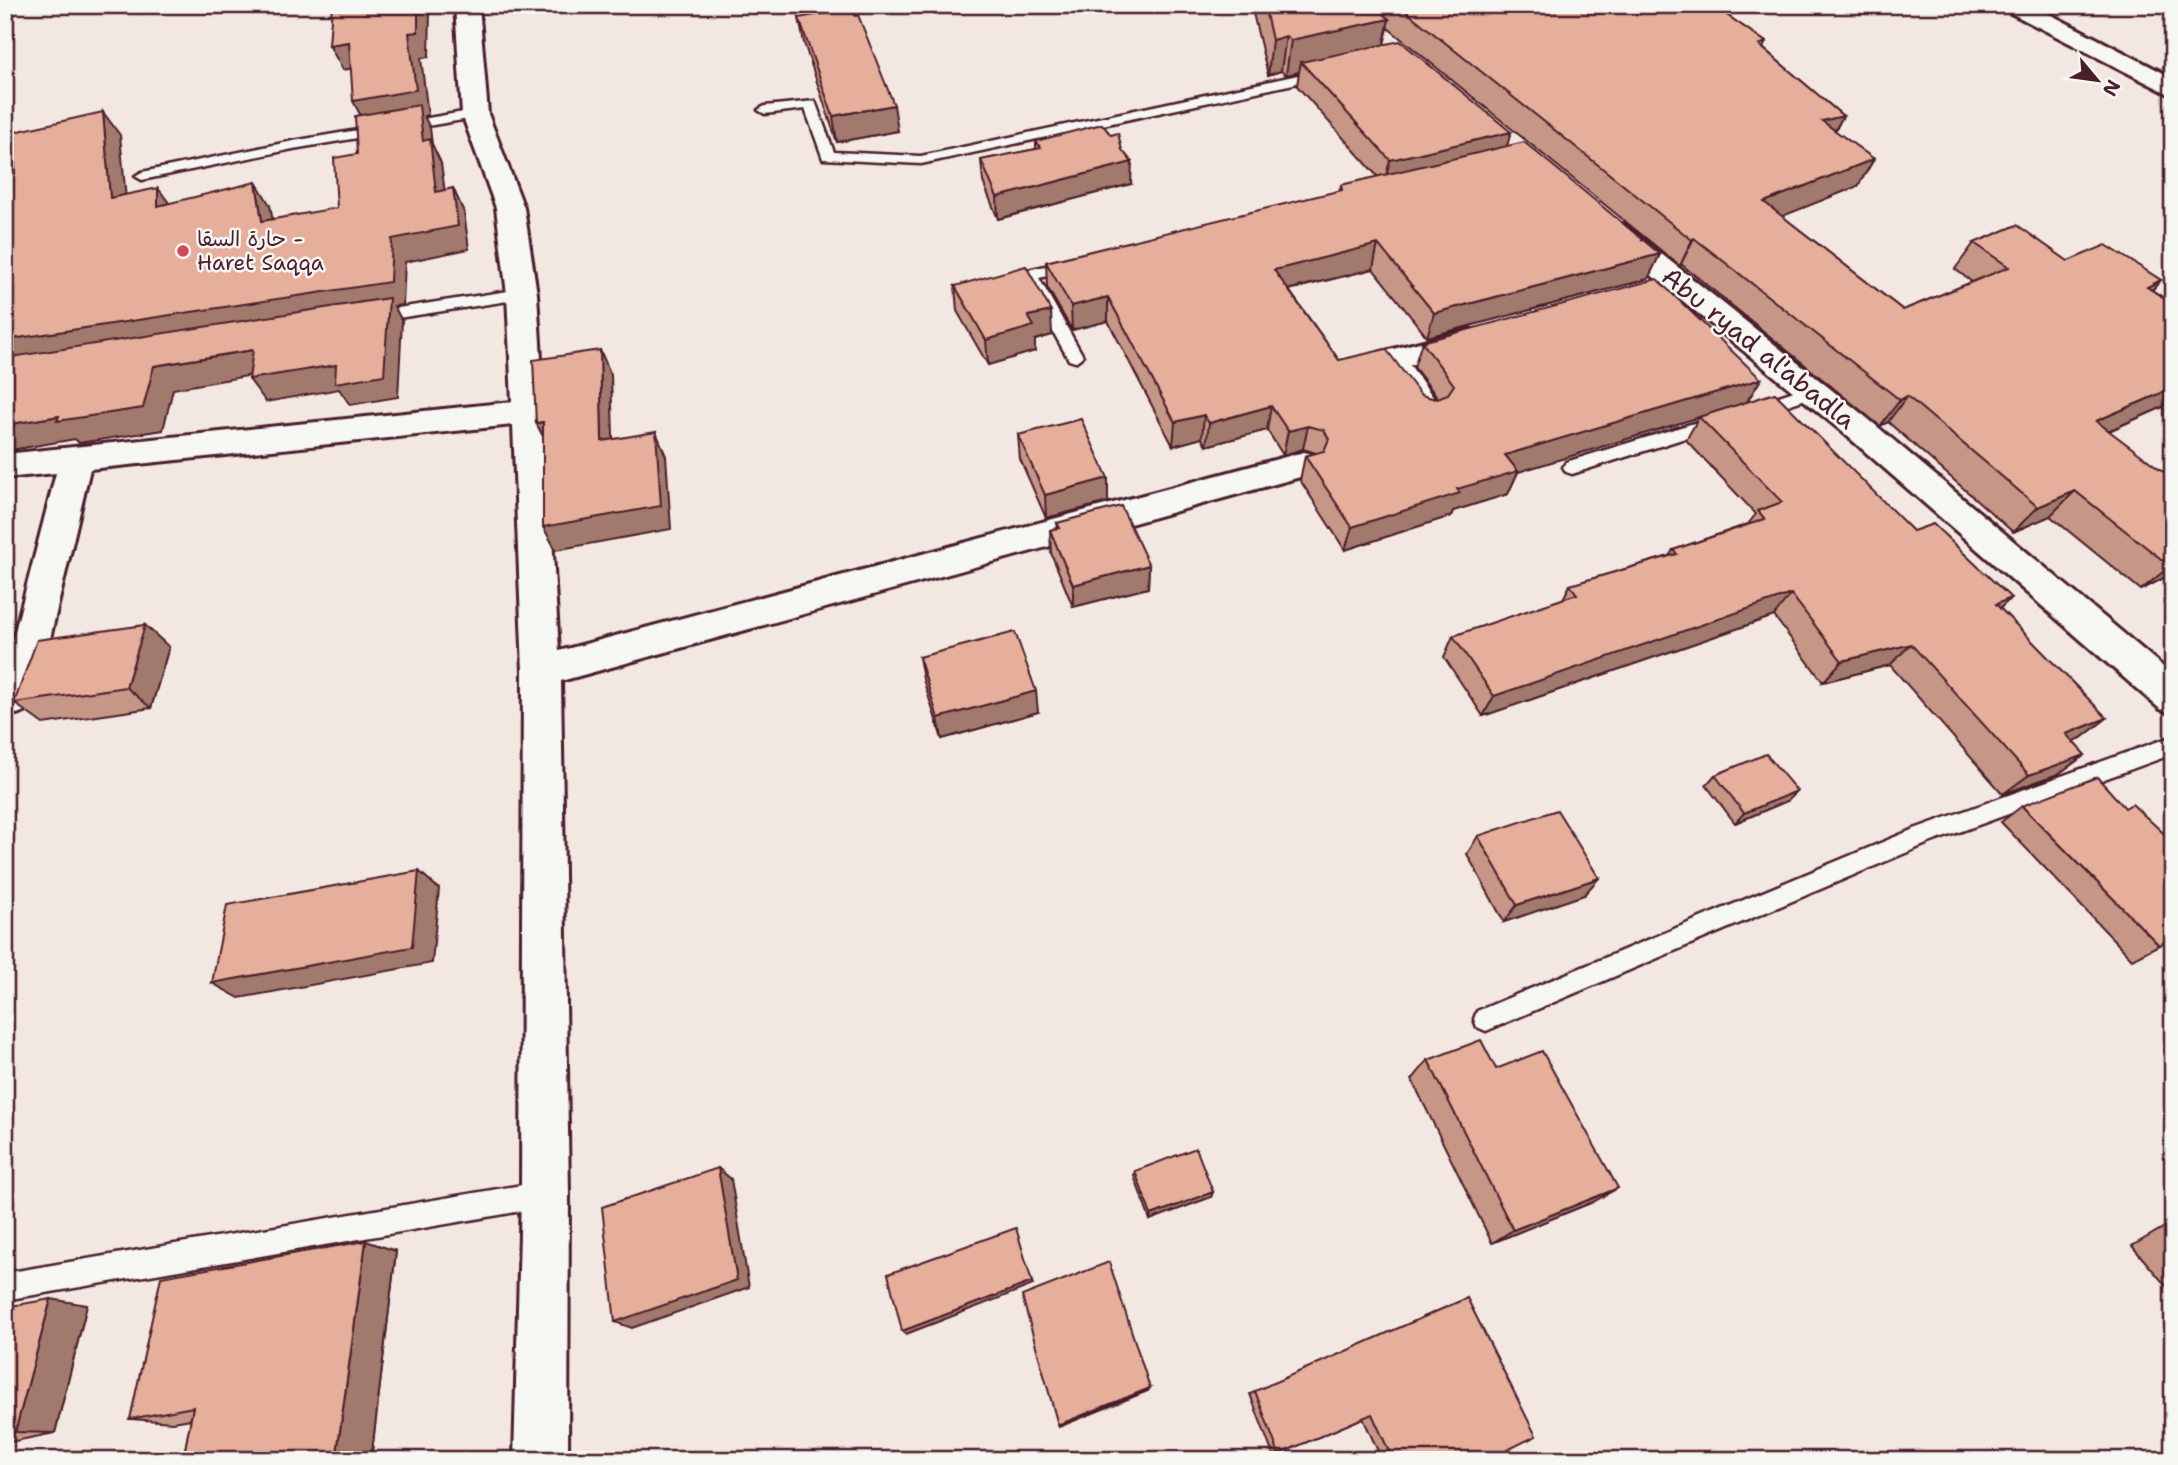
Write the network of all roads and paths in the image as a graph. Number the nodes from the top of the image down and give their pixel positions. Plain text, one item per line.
1 (467, 5) edge
2 (2013, 5) edge
3 (1346, 69) edge
4 (2173, 89) edge
5 (765, 110) dead end
6 (475, 114) junction
7 (142, 176) dead end
8 (1597, 216) edge
9 (1084, 262) edge
10 (1678, 283) junction
11 (1639, 293) edge
12 (522, 294) junction
13 (357, 319) edge
14 (1494, 332) edge
15 (1075, 356) dead end
16 (1812, 391) junction
17 (1427, 409) edge
18 (527, 412) junction
19 (76, 459) junction
20 (1304, 464) dead end
21 (5, 466) edge
22 (1572, 467) dead end
23 (542, 671) junction
24 (17, 698) edge
25 (2173, 698) edge
26 (2173, 745) edge
27 (1486, 1019) dead end
28 (545, 1194) junction
29 (5, 1287) edge
30 (541, 1460) edge

1 - 6 street
2 - 4 street
3 - 5 lane
6 - 7 lane
6 - 12 street
8 - 10 street, Abu ryad al'abadla
9 - 15 lane
10 - 11 street
10 - 16 street, Abu ryad al'abadla
12 - 13 lane
12 - 18 street
14 - 17 street
16 - 22 lane
16 - 25 street, Abu ryad al'abadla
18 - 19 street
18 - 23 street
19 - 21 street
19 - 24 street
20 - 23 street
23 - 28 street
26 - 27 lane
28 - 29 lane
28 - 30 street

